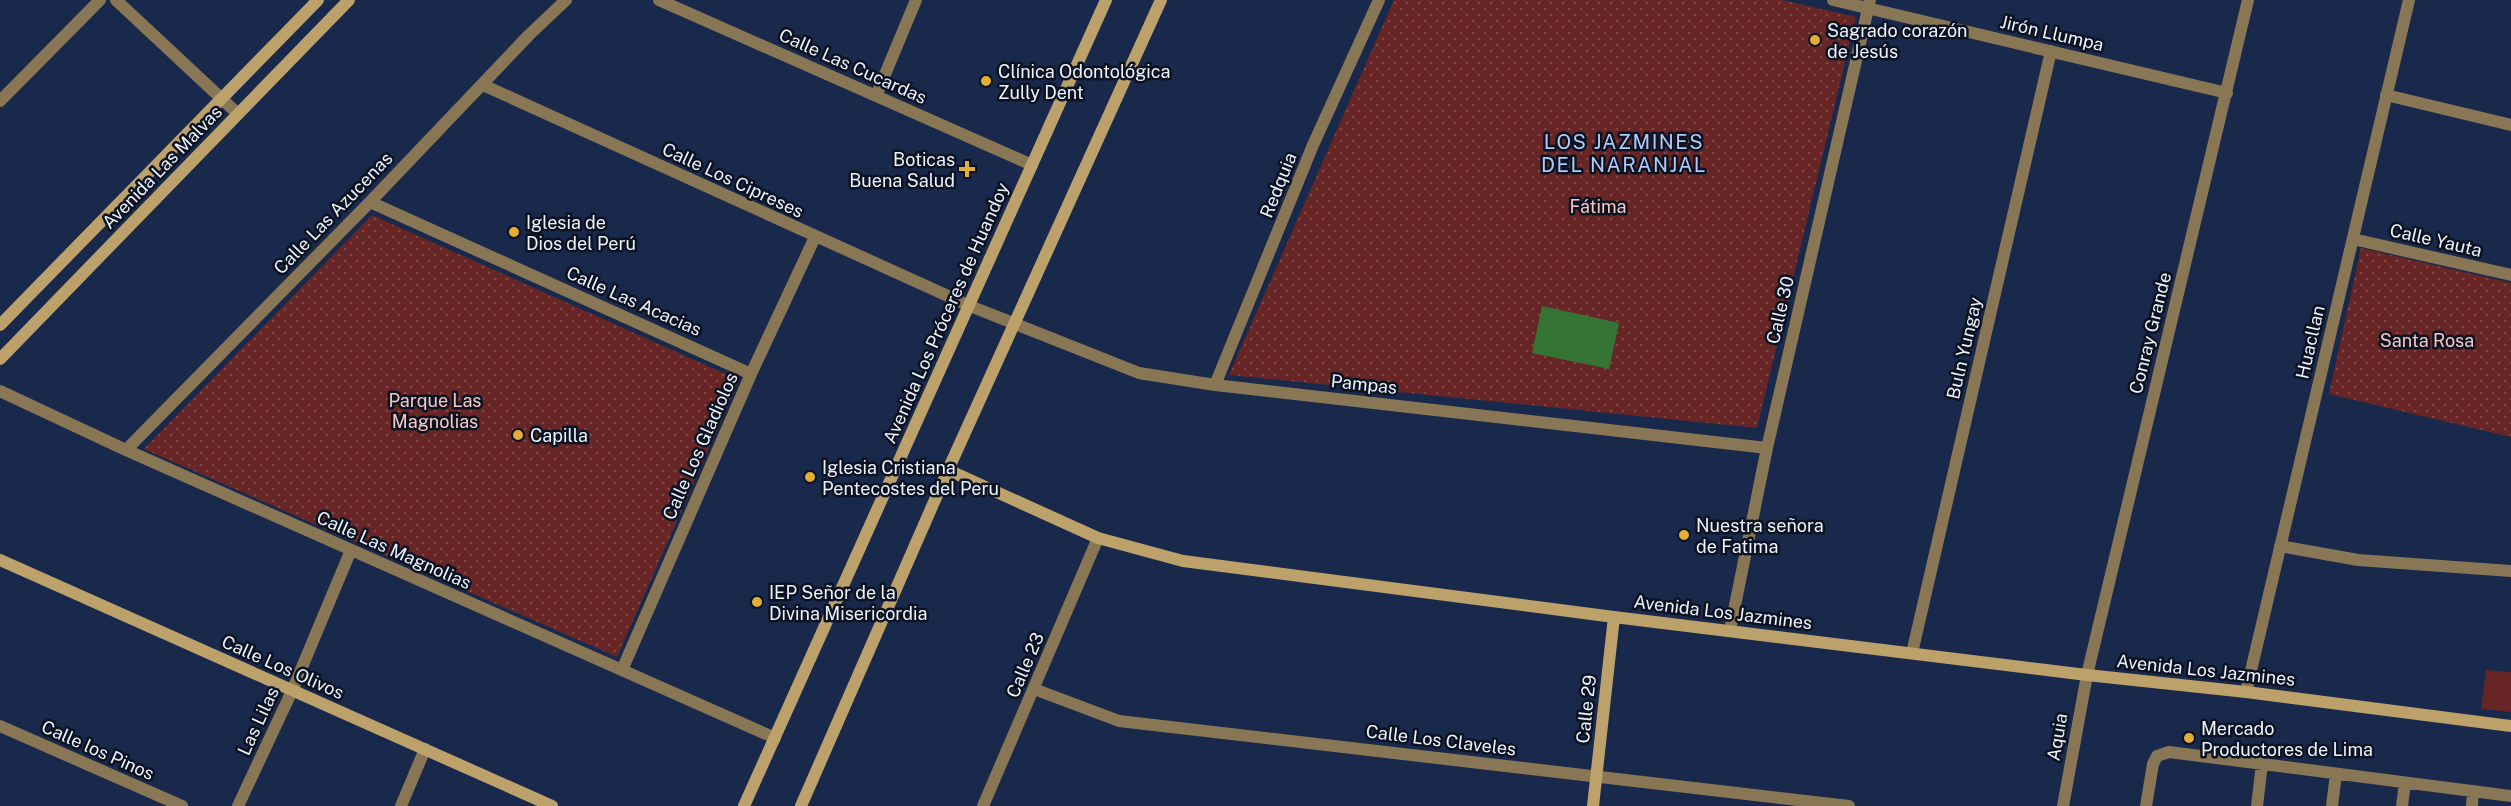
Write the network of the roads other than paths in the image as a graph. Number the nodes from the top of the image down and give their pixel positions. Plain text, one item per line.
1 (100, 0) edge
2 (116, 0) edge
3 (318, 0) edge
4 (349, 0) edge
5 (566, 0) edge
6 (659, 0) edge
7 (916, 0) edge
8 (1106, 0) edge
9 (1161, 0) edge
10 (1379, 0) edge
11 (1833, 0) edge
12 (2248, 0) edge
13 (2409, 0) edge
14 (1869, 4) edge
15 (2051, 51) junction
16 (483, 85) junction
17 (2227, 93) junction
18 (2386, 95) junction
19 (876, 96) junction
20 (222, 99) junction
21 (0, 101) edge
22 (238, 114) junction
23 (2511, 125) edge
24 (1032, 165) junction
25 (370, 202) junction
26 (815, 237) junction
27 (2353, 239) junction
28 (2511, 275) edge
29 (970, 306) junction
30 (1016, 323) junction
31 (0, 325) edge
32 (0, 359) edge
33 (752, 374) junction
34 (1215, 385) junction
35 (0, 391) edge
36 (1767, 448) junction
37 (126, 450) junction
38 (948, 470) junction
39 (1098, 538) junction
40 (2280, 546) junction
41 (351, 550) junction
42 (0, 560) edge
43 (2511, 571) edge
44 (1614, 617) junction
45 (1730, 630) junction
46 (1912, 653) junction
47 (622, 670) junction
48 (2087, 675) junction
49 (1034, 689) junction
50 (292, 691) junction
51 (2246, 692) junction
52 (0, 726) edge
53 (2511, 726) edge
54 (775, 738) junction
55 (425, 748) junction
56 (2262, 764) junction
57 (2336, 774) junction
58 (1597, 777) junction
59 (2405, 783) junction
60 (2473, 791) junction
61 (1742, 793) junction
62 (2511, 796) edge
63 (182, 806) edge
64 (238, 806) edge
65 (401, 806) edge
66 (552, 806) edge
67 (744, 806) edge
68 (801, 806) edge
69 (983, 806) edge
70 (1593, 806) edge
71 (1740, 806) edge
72 (1849, 806) edge
73 (2063, 806) edge
74 (2146, 806) edge
75 (2257, 806) edge
76 (2332, 806) edge
77 (2402, 806) edge
78 (2472, 806) edge

1 - 21 street
2 - 20 street
3 - 20 street, Avenida Las Malvas
4 - 22 street, Avenida Las Malvas
5 - 16 street, Calle Las Azucenas
6 - 19 street, Calle Las Cucardas
7 - 19 street
8 - 24 street, Avenida Los Próceres de Huandoy
9 - 30 street
10 - 34 street, Redquia
11 - 14 street, Jirón Llumpa
12 - 17 street, Conray Grande
13 - 18 street, Huacllan
14 - 15 street, Jirón Llumpa
14 - 36 street, Calle 30
15 - 17 street, Jirón Llumpa
15 - 46 street, Buln Yungay
16 - 25 street, Calle Las Azucenas
16 - 26 street, Calle Los Cipreses
17 - 48 street, Conray Grande
18 - 23 street
18 - 27 street, Huacllan
19 - 24 street, Calle Las Cucardas
20 - 22 street
20 - 31 street, Avenida Las Malvas
22 - 32 street, Avenida Las Malvas
24 - 29 street, Avenida Los Próceres de Huandoy
25 - 33 street, Calle Las Acacias
25 - 37 street, Calle Las Azucenas
26 - 29 street, Calle Los Cipreses
26 - 33 street, Calle Los Gladiolos
27 - 28 street, Calle Yauta
27 - 40 street, Huacllan
29 - 30 street, Pampas
29 - 54 street, Avenida Los Próceres de Huandoy
30 - 34 street, Pampas
30 - 38 street
33 - 47 street, Calle Los Gladiolos
34 - 36 street, Pampas
35 - 37 street, Calle Las Magnolias
36 - 45 street, Calle 30
37 - 41 street, Calle Las Magnolias
38 - 39 street, Avenida Los Jazmines
38 - 68 street
39 - 44 street, Avenida Los Jazmines
39 - 49 street, Calle 23
40 - 43 street
40 - 51 street, Huacllan
41 - 47 street, Calle Las Magnolias
41 - 50 street, Las Lilas
42 - 50 street, Calle Los Olivos
44 - 45 street, Avenida Los Jazmines
44 - 58 street, Calle 29
45 - 46 street, Avenida Los Jazmines
46 - 48 street, Avenida Los Jazmines
47 - 54 street, Calle Las Magnolias
48 - 51 street, Avenida Los Jazmines
48 - 73 street, Aquia
49 - 58 street, Calle Los Claveles
49 - 69 street, Calle 23
50 - 55 street, Calle Los Olivos
50 - 64 street, Las Lilas
51 - 53 street, Avenida Los Jazmines
52 - 63 street, Calle los Pinos
54 - 67 street, Avenida Los Próceres de Huandoy
55 - 65 street
55 - 66 street, Calle Los Olivos
56 - 57 street
56 - 74 street
56 - 75 street
57 - 59 street
57 - 76 street
58 - 61 street, Calle Los Claveles
58 - 70 street, Calle 29
59 - 60 street
59 - 77 street
60 - 62 street
60 - 78 street
61 - 71 street
61 - 72 street, Calle Los Claveles

